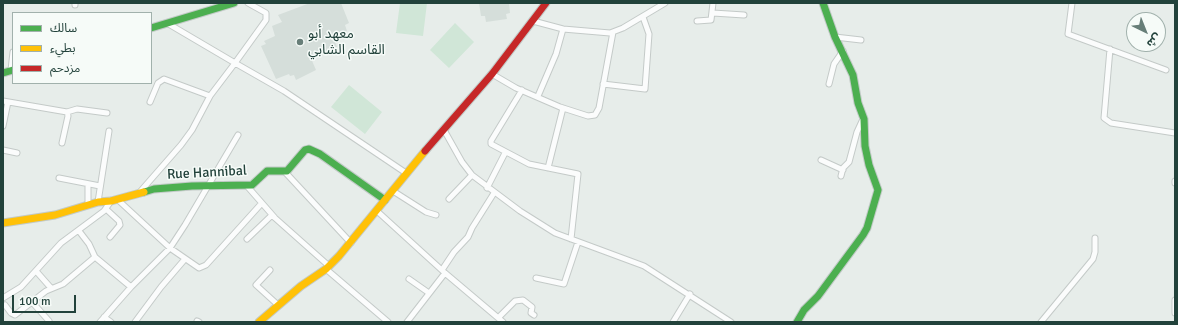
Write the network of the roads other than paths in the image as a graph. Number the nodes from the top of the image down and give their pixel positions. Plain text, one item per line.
1 (234, 3) edge
2 (248, 3) edge
3 (546, 3) edge
4 (665, 3) edge
5 (713, 3) edge
6 (823, 3) edge
7 (1072, 3) edge
8 (713, 13) junction
9 (744, 15) dead end
10 (642, 16) junction
11 (533, 21) junction
12 (697, 21) dead end
13 (167, 23) junction
14 (152, 28) edge
15 (563, 29) junction
16 (613, 32) junction
17 (835, 37) junction
18 (861, 40) dead end
19 (1110, 49) junction
20 (843, 51) junction
21 (12, 55) edge
22 (235, 63) junction
23 (1166, 70) dead end
24 (7, 72) edge
25 (492, 74) junction
26 (603, 84) junction
27 (829, 84) dead end
28 (522, 90) junction
29 (210, 96) junction
30 (538, 96) junction
31 (6, 102) edge
32 (150, 102) dead end
33 (564, 108) junction
34 (67, 112) junction
35 (107, 113) dead end
36 (864, 119) junction
37 (3, 126) edge
38 (444, 130) junction
39 (109, 131) dead end
40 (1175, 133) edge
41 (238, 136) dead end
42 (62, 143) dead end
43 (3, 150) edge
44 (17, 153) dead end
45 (505, 153) junction
46 (821, 160) dead end
47 (548, 168) junction
48 (842, 170) junction
49 (284, 172) junction
50 (406, 173) junction
51 (472, 175) junction
52 (841, 176) dead end
53 (59, 178) dead end
54 (88, 184) junction
55 (100, 186) junction
56 (207, 186) junction
57 (247, 186) junction
58 (487, 188) junction
59 (393, 191) junction
60 (494, 193) junction
61 (138, 194) junction
62 (449, 199) dead end
63 (114, 200) junction
64 (385, 200) junction
65 (98, 202) junction
66 (88, 204) junction
67 (261, 204) junction
68 (106, 209) junction
69 (377, 210) junction
70 (272, 215) junction
71 (436, 215) dead end
72 (3, 223) edge
73 (79, 231) junction
74 (110, 237) dead end
75 (1095, 238) dead end
76 (247, 239) dead end
77 (571, 239) junction
78 (578, 242) junction
79 (351, 243) junction
80 (170, 248) junction
81 (95, 256) junction
82 (185, 259) junction
83 (327, 267) junction
84 (270, 270) dead end
85 (36, 271) junction
86 (444, 272) junction
87 (536, 278) dead end
88 (409, 279) dead end
89 (131, 287) junction
90 (51, 288) junction
91 (429, 293) junction
92 (690, 294) junction
93 (3, 298) edge
94 (1175, 300) edge
95 (32, 302) junction
96 (4, 305) edge
97 (278, 305) junction
98 (1175, 313) edge
99 (534, 315) dead end
100 (499, 317) junction
101 (102, 320) edge
102 (49, 321) edge
103 (112, 322) edge
104 (135, 322) edge
105 (258, 322) edge
106 (388, 322) edge
107 (407, 322) edge
108 (503, 322) edge
109 (673, 322) edge
110 (732, 322) edge
111 (797, 322) edge
112 (1041, 322) edge

1 - 13 street
2 - 22 street
3 - 11 street
4 - 10 street
5 - 8 street
6 - 17 street
7 - 19 street
8 - 9 street
8 - 12 street
10 - 16 street
10 - 26 street
11 - 15 street
11 - 25 street
13 - 14 street
13 - 22 street
15 - 16 street
15 - 30 street
16 - 26 street
17 - 18 street
17 - 20 street
19 - 23 street
19 - 40 street
20 - 27 street
20 - 36 street
21 - 24 street
22 - 29 street
22 - 50 street
25 - 28 street
25 - 38 street
26 - 33 street
28 - 30 street
28 - 45 street
29 - 32 street
29 - 61 street
30 - 33 street
31 - 34 street
31 - 37 street
33 - 47 street
34 - 35 street
34 - 42 street
36 - 48 street
36 - 111 street
38 - 50 street
38 - 51 street
39 - 55 street
41 - 56 street
43 - 44 street
45 - 47 street
45 - 58 street
46 - 48 street
47 - 77 street
48 - 52 street
49 - 57 street, Rue Hannibal
49 - 64 street
49 - 79 street
50 - 59 street
51 - 58 street
51 - 62 street
53 - 54 street
54 - 55 street
54 - 66 street
55 - 65 street
56 - 57 street, Rue Hannibal
56 - 61 street, Rue Hannibal
56 - 80 street
57 - 67 street
58 - 60 street
59 - 64 street
59 - 71 street
60 - 77 street
60 - 86 street
61 - 63 street, Rue Hannibal
63 - 65 street, Rue Hannibal
63 - 68 street
63 - 80 street
64 - 69 street
65 - 66 street, Rue Hannibal
66 - 72 street, Rue Hannibal
67 - 70 street
67 - 82 street
68 - 73 street
68 - 74 street
69 - 79 street
69 - 86 street
70 - 76 street
70 - 83 street
73 - 81 street
73 - 85 street
75 - 112 street
77 - 78 street
78 - 87 street
78 - 92 street
79 - 83 street
80 - 82 street
80 - 89 street
81 - 89 street
81 - 90 street
82 - 104 street
83 - 97 street
83 - 106 street
84 - 97 street
85 - 90 street
85 - 93 street
86 - 91 street
86 - 100 street
88 - 91 street
89 - 101 street
90 - 95 street
91 - 107 street
92 - 109 street
92 - 110 street
94 - 98 street
95 - 96 street
95 - 102 street
97 - 105 street
99 - 100 street
100 - 108 street
101 - 103 street

